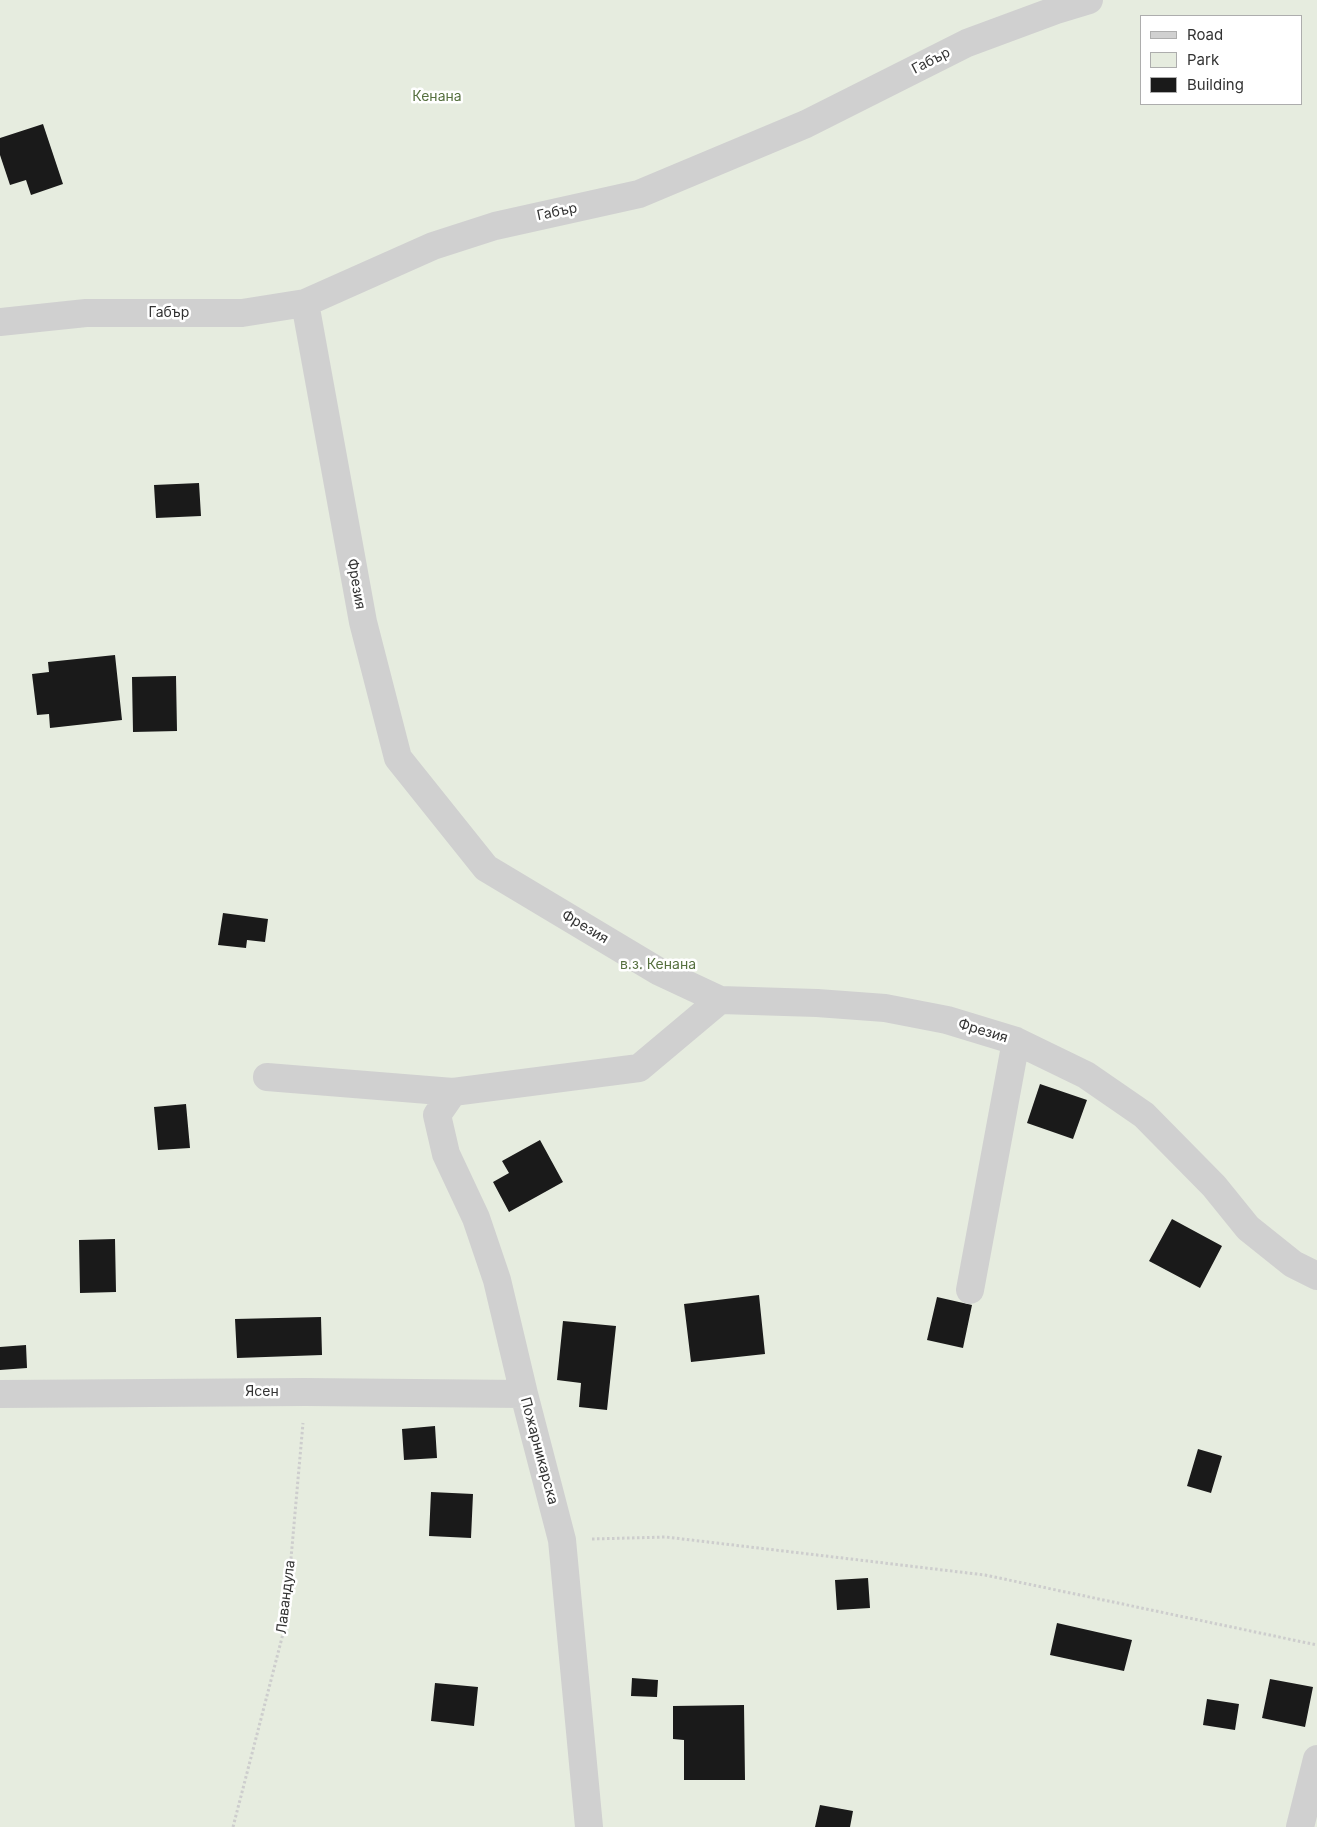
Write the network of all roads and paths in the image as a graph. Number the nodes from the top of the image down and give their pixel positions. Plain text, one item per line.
1 (1089, 0) edge
2 (305, 303) junction
3 (0, 322) edge
4 (720, 1000) junction
5 (1016, 1041) junction
6 (268, 1077) dead end
7 (453, 1092) junction
8 (1317, 1276) edge
9 (970, 1290) dead end
10 (305, 1392) junction
11 (0, 1394) edge
12 (524, 1394) junction
13 (562, 1540) junction
14 (1317, 1645) edge
15 (1317, 1759) edge
16 (233, 1827) edge
17 (589, 1827) edge
18 (1300, 1827) edge

1 - 2 street, Габър
2 - 3 street, Габър
2 - 4 street, Фрезия
4 - 5 street, Фрезия
4 - 7 street
5 - 8 street, Фрезия
5 - 9 street
6 - 7 street
7 - 12 street, Пожарникарска
10 - 11 street, Ясен
10 - 12 street, Ясен
10 - 16 path, Лавандула
12 - 13 street, Пожарникарска
13 - 14 path
13 - 17 street, Пожарникарска
15 - 18 street

